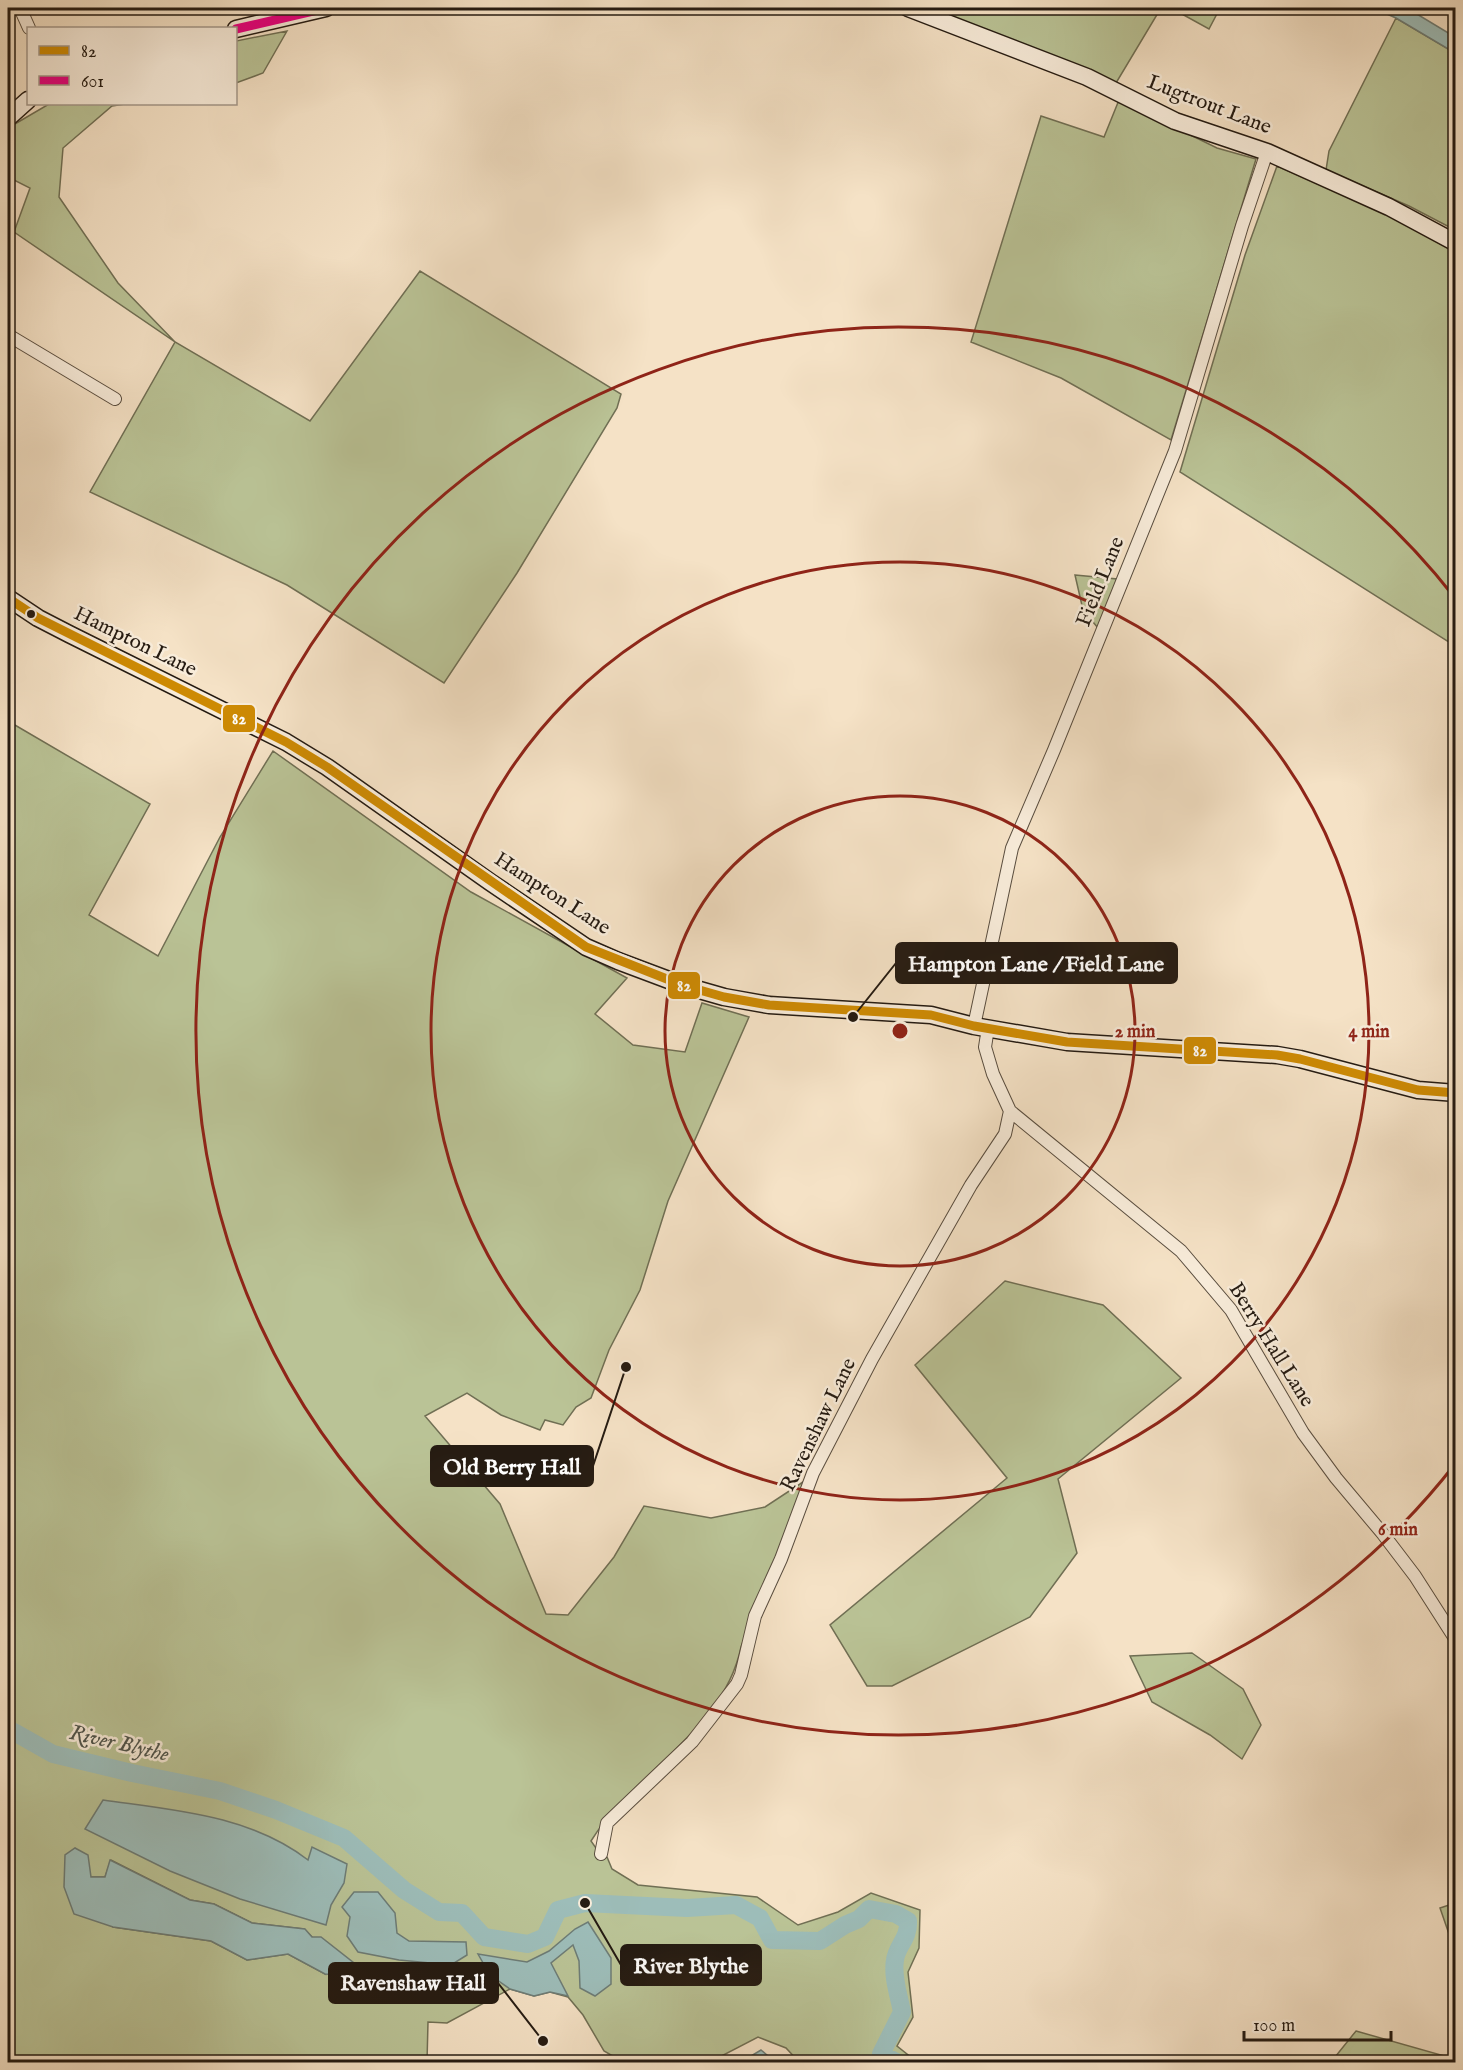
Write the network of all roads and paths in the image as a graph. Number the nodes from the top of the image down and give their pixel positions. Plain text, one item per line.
1 (20, 8) edge
2 (326, 8) edge
3 (908, 8) edge
4 (29, 27) edge
5 (237, 29) edge
6 (27, 101) edge
7 (8, 118) edge
8 (1267, 152) junction
9 (1455, 243) edge
10 (8, 335) edge
11 (115, 399) dead end
12 (8, 598) edge
13 (981, 1027) junction
14 (1455, 1093) edge
15 (1011, 1111) junction
16 (1455, 1640) edge
17 (601, 1854) dead end

1 - 4 street
2 - 5 main road
3 - 8 main road, Lugtrout Lane
6 - 7 main road
8 - 9 main road, Lugtrout Lane
8 - 13 street, Field Lane
10 - 11 street
12 - 13 main road, Hampton Lane
13 - 14 main road, Hampton Lane
13 - 15 street
15 - 16 street, Berry Hall Lane
15 - 17 street, Ravenshaw Lane

